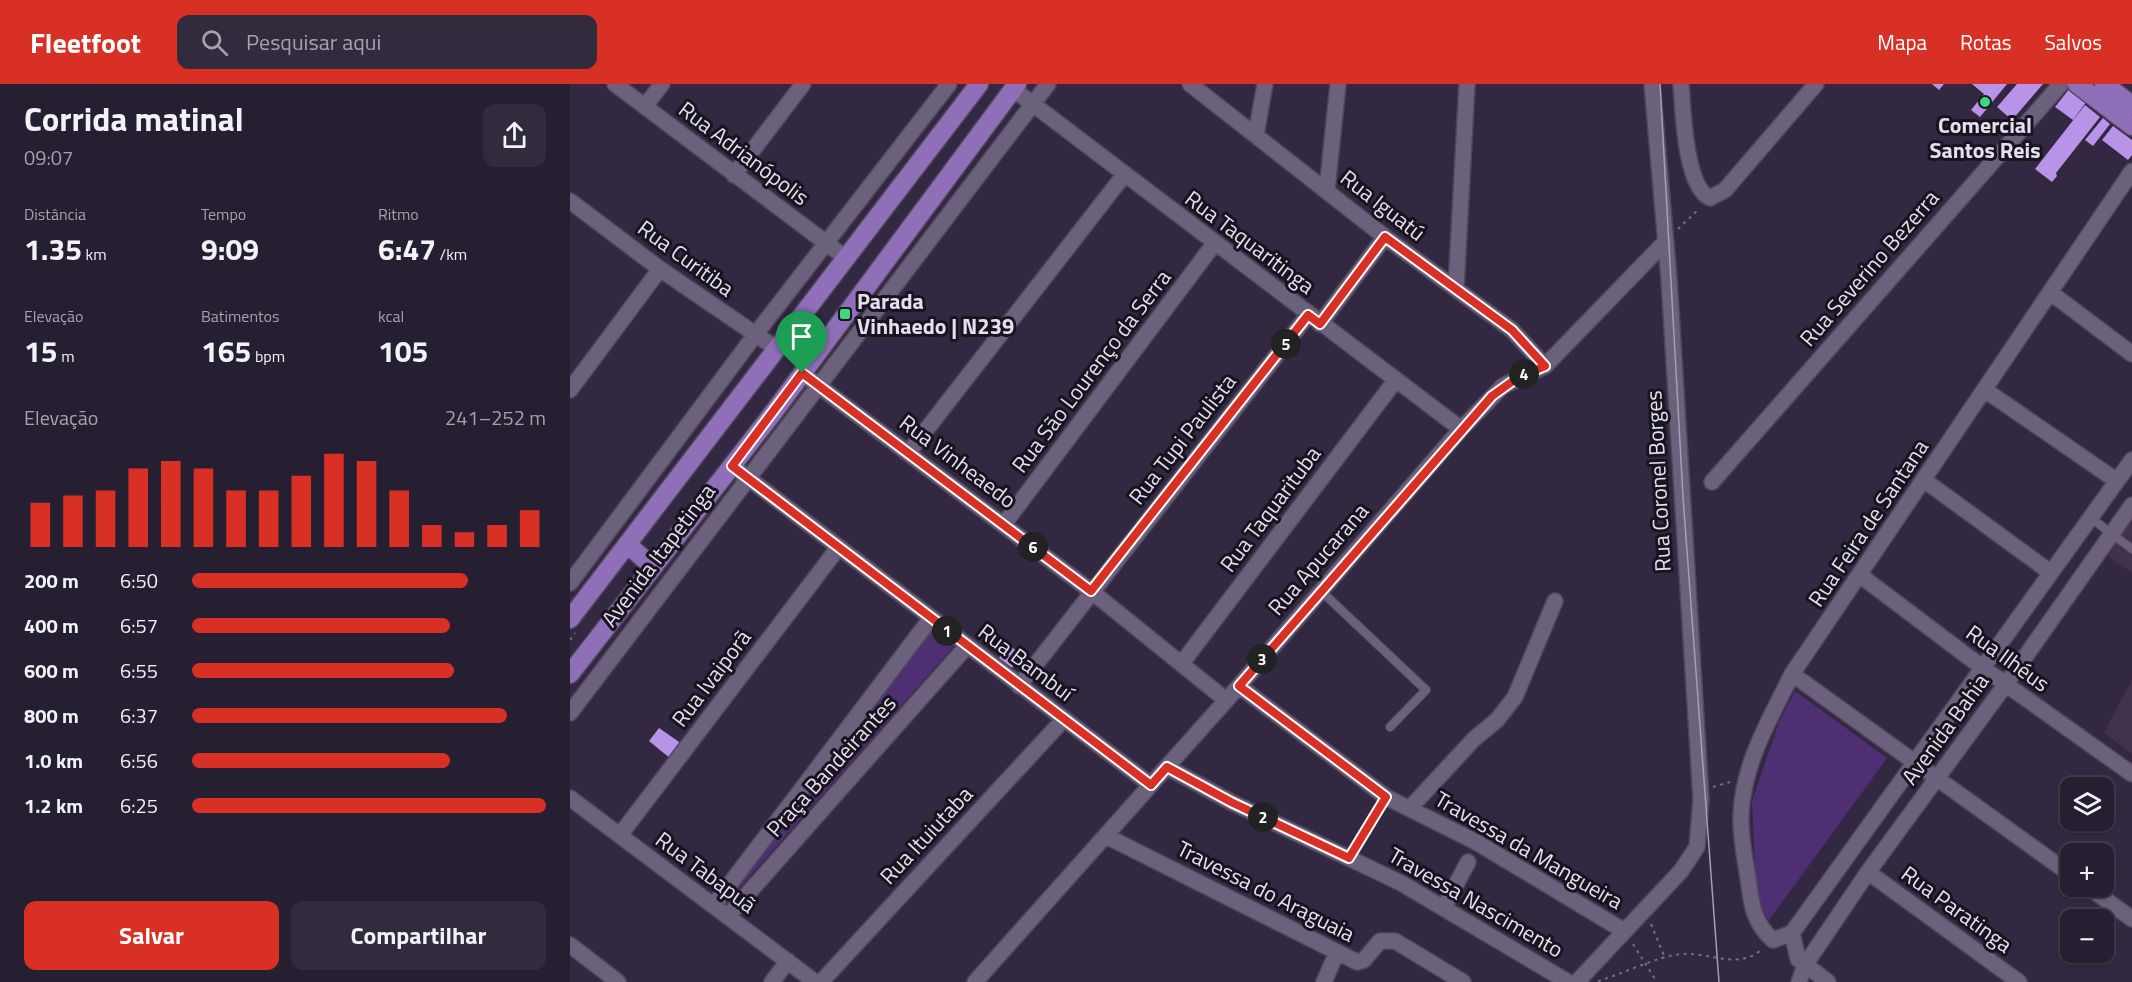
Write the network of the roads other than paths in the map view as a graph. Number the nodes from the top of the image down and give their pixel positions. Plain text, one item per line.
1 (615, 84) edge
2 (662, 84) edge
3 (803, 84) edge
4 (949, 84) edge
5 (979, 84) edge
6 (1048, 84) edge
7 (1190, 84) edge
8 (1265, 84) edge
9 (1338, 84) edge
10 (1467, 84) edge
11 (1652, 84) edge
12 (1681, 84) edge
13 (1816, 84) edge
14 (2061, 84) edge
15 (2077, 84) edge
16 (2104, 84) edge
17 (1015, 87) edge
18 (1032, 104) junction
19 (2132, 105) edge
20 (645, 106) junction
21 (955, 115) junction
22 (2132, 126) edge
23 (981, 133) junction
24 (1256, 135) junction
25 (922, 158) junction
26 (2132, 171) edge
27 (734, 175) junction
28 (1124, 175) junction
29 (947, 178) junction
30 (1327, 190) junction
31 (570, 201) edge
32 (1385, 237) junction
33 (1666, 241) junction
34 (827, 243) junction
35 (1214, 244) junction
36 (846, 258) junction
37 (660, 269) junction
38 (1456, 288) junction
39 (2051, 293) junction
40 (1314, 319) junction
41 (755, 335) junction
42 (777, 349) junction
43 (2132, 354) edge
44 (1545, 366) junction
45 (802, 373) junction
46 (1395, 381) junction
47 (818, 385) junction
48 (570, 390) edge
49 (1984, 390) junction
50 (1461, 429) junction
51 (909, 452) junction
52 (2132, 460) edge
53 (732, 466) junction
54 (747, 477) junction
55 (1924, 480) junction
56 (2117, 481) junction
57 (1712, 482) dead end
58 (2132, 505) edge
59 (2091, 519) junction
60 (1004, 524) junction
61 (2110, 534) junction
62 (627, 544) junction
63 (838, 548) junction
64 (2132, 549) edge
65 (653, 567) junction
66 (2050, 572) junction
67 (1861, 576) junction
68 (570, 583) edge
69 (1091, 591) junction
70 (1321, 591) junction
71 (1555, 601) dead end
72 (931, 618) junction
73 (570, 619) edge
74 (968, 646) junction
75 (1182, 663) junction
76 (1983, 668) junction
77 (570, 674) edge
78 (1792, 674) junction
79 (2006, 684) junction
80 (1019, 686) junction
81 (1239, 686) junction
82 (1226, 700) junction
83 (570, 713) edge
84 (1064, 719) junction
85 (1390, 728) dead end
86 (1913, 761) junction
87 (1167, 767) junction
88 (2132, 774) edge
89 (1936, 778) junction
90 (1151, 785) junction
91 (1386, 797) junction
92 (570, 798) edge
93 (1411, 807) junction
94 (620, 835) junction
95 (1106, 837) junction
96 (1349, 858) junction
97 (1467, 862) dead end
98 (2060, 867) edge
99 (1868, 872) junction
100 (2102, 897) edge
101 (714, 905) junction
102 (1444, 907) junction
103 (728, 916) junction
104 (2132, 919) edge
105 (1624, 931) junction
106 (1792, 933) junction
107 (570, 945) edge
108 (1337, 952) junction
109 (788, 961) junction
110 (1805, 965) junction
111 (598, 976) edge
112 (618, 982) edge
113 (772, 982) edge
114 (815, 982) edge
115 (821, 982) edge
116 (975, 982) edge
117 (1324, 982) edge
118 (1463, 982) edge
119 (1568, 982) edge
120 (1577, 982) edge
121 (1799, 982) edge
122 (1828, 982) edge
123 (2019, 982) edge

1 - 20 street, Rua Adrianópolis
2 - 20 street
3 - 27 street
4 - 34 street
5 - 21 main road, Avenida Itapetinga
6 - 18 street, Avenida Itapetinga
7 - 24 street, Rua Iguatú
8 - 24 street
9 - 30 street
10 - 38 street
11 - 33 street, Rua Coronel Borges
12 - 13 street
14 - 57 street, Rua Severino Bezerra
15 - 22 main road
16 - 19 main road
17 - 18 street, Rua Taquaritinga
17 - 23 main road, Avenida Itapetinga
18 - 28 street, Rua Taquaritinga
18 - 47 street, Avenida Itapetinga
20 - 27 street, Rua Adrianópolis
21 - 23 main road
21 - 25 main road, Avenida Itapetinga
23 - 29 main road, Avenida Itapetinga
24 - 30 street, Rua Iguatú
25 - 29 main road
25 - 36 main road, Avenida Itapetinga
26 - 39 street, Rua Feira de Santana
27 - 34 street, Rua Adrianópolis
28 - 35 street, Rua Taquaritinga
28 - 51 street
29 - 45 main road, Avenida Itapetinga
30 - 32 street, Rua Iguatú
31 - 37 street, Rua Curitiba
32 - 38 street, Rua Iguatú
32 - 40 street, Rua Tupi Paulista
33 - 44 street, Rua Apucarana
33 - 105 street, Rua Coronel Borges
34 - 36 street, Rua Adrianópolis
34 - 41 street
35 - 40 street, Rua Taquaritinga
35 - 60 street, Rua São Lourenço da Serra
36 - 42 main road, Avenida Itapetinga
37 - 41 street, Rua Curitiba
37 - 48 street
38 - 44 street, Rua Iguatú
39 - 43 street
39 - 49 street, Rua Feira de Santana
40 - 46 street, Rua Taquaritinga
40 - 69 street, Rua Tupi Paulista
41 - 42 street, Rua Curitiba
41 - 68 street
42 - 62 main road, Avenida Itapetinga
44 - 50 street, Rua Apucarana
45 - 47 street, Rua Vinheaedo
45 - 53 main road, Avenida Itapetinga
46 - 50 street, Rua Taquaritinga
46 - 75 street, Rua Taquarituba
47 - 51 street, Rua Vinheaedo
47 - 54 street, Avenida Itapetinga
49 - 55 street, Rua Feira de Santana
49 - 56 street
50 - 70 street, Rua Apucarana
51 - 60 street, Rua Vinheaedo
52 - 56 street, Avenida Bahia
53 - 54 street, Rua Bambuí
53 - 65 main road, Avenida Itapetinga
54 - 63 street, Rua Bambuí
54 - 83 street, Avenida Itapetinga
55 - 66 street
55 - 67 street, Rua Feira de Santana
56 - 59 street, Avenida Bahia
58 - 61 street, Avenida Bahia
59 - 61 lane
59 - 66 street, Avenida Bahia
60 - 69 street, Rua Vinheaedo
61 - 64 lane
61 - 79 street, Avenida Bahia
62 - 65 main road
62 - 73 main road, Avenida Itapetinga
63 - 72 street, Rua Bambuí
63 - 94 street, Rua Ivaiporã
65 - 77 main road, Avenida Itapetinga
66 - 76 street, Avenida Bahia
67 - 76 street, Rua Ilhéus
67 - 78 street, Rua Feira de Santana
69 - 75 street, Rua Vinheaedo
69 - 80 street, Rua Tupi Paulista
70 - 81 street, Rua Apucarana
70 - 85 lane
71 - 93 street, Travessa da Mangueira
72 - 74 street, Rua Bambuí
72 - 101 street, Praça Bandeirantes
74 - 80 street, Rua Bambuí
74 - 103 street, Praça Bandeirantes
75 - 82 street, Rua Vinheaedo
76 - 79 street, Rua Ilhéus
76 - 86 street, Avenida Bahia
78 - 86 street
78 - 106 street, Rua Feira de Santana
79 - 88 street, Rua Ilhéus
79 - 89 street, Avenida Bahia
80 - 84 street, Rua Bambuí
81 - 82 street, Rua Apucarana
81 - 91 street, Travessa da Mangueira
82 - 87 street, Rua Apucarana
84 - 90 street, Rua Bambuí
84 - 115 street, Rua Ituiutaba
86 - 89 street
86 - 106 street, Avenida Bahia
87 - 90 street, Rua Apucarana
87 - 96 street, Travessa Nascimento
89 - 98 street
89 - 99 street, Avenida Bahia
90 - 95 street, Rua Apucarana
91 - 93 street, Travessa da Mangueira
91 - 96 lane
92 - 94 street, Rua Tabapuã
93 - 105 street, Travessa da Mangueira
94 - 101 street, Rua Tabapuã
95 - 108 street, Travessa do Araguaia
95 - 116 street, Rua Apucarana
96 - 102 street, Travessa Nascimento
97 - 102 street
99 - 110 street, Avenida Bahia
99 - 123 street, Rua Paratinga
100 - 104 street
101 - 103 street, Rua Tabapuã
102 - 119 street, Travessa Nascimento
103 - 109 street, Rua Tabapuã
105 - 120 street, Rua Coronel Borges
106 - 110 street
107 - 111 street
108 - 117 street
108 - 118 street, Travessa do Araguaia
109 - 113 street
109 - 114 street, Rua Tabapuã
110 - 121 street, Avenida Bahia
110 - 122 street
111 - 112 street

